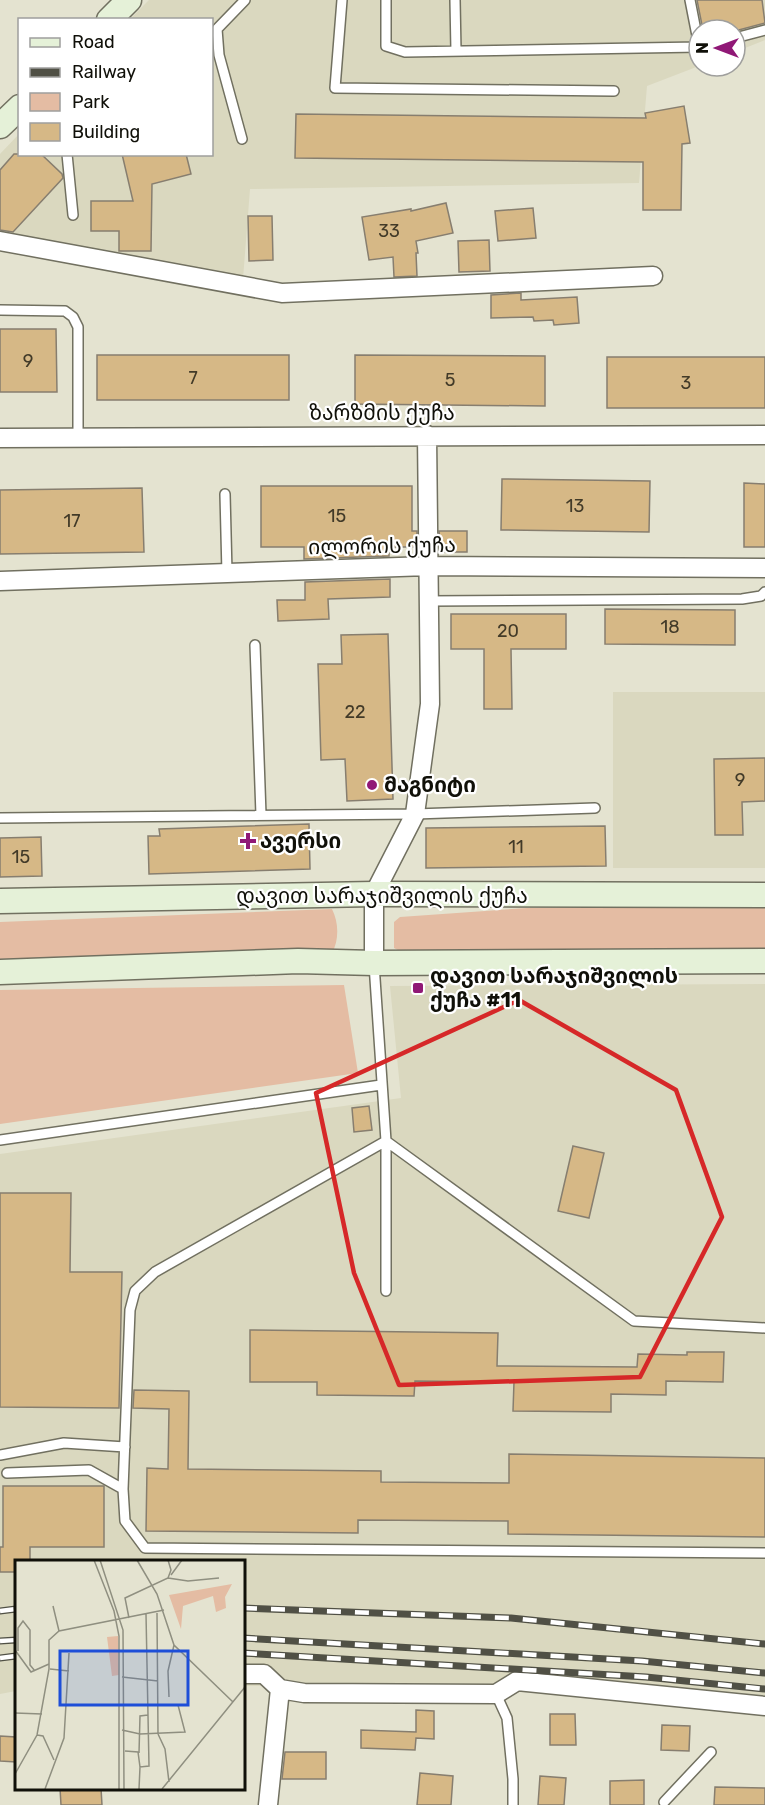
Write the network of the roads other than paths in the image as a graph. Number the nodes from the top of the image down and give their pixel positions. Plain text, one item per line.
1 (129, 0) edge
2 (245, 0) edge
3 (342, 0) edge
4 (386, 0) edge
5 (455, 0) edge
6 (690, 0) edge
7 (111, 18) edge
8 (693, 18) edge
9 (765, 30) edge
10 (747, 35) edge
11 (687, 47) edge
12 (456, 51) junction
13 (614, 92) dead end
14 (18, 109) edge
15 (0, 126) edge
16 (242, 139) dead end
17 (67, 156) edge
18 (73, 215) dead end
19 (0, 241) edge
20 (653, 276) dead end
21 (0, 310) edge
22 (427, 435) junction
23 (765, 435) edge
24 (78, 437) junction
25 (0, 438) edge
26 (225, 494) dead end
27 (428, 566) junction
28 (765, 568) edge
29 (227, 573) junction
30 (0, 581) edge
31 (765, 592) edge
32 (429, 601) junction
33 (255, 645) dead end
34 (595, 808) dead end
35 (415, 814) junction
36 (261, 815) junction
37 (0, 818) edge
38 (374, 894) junction
39 (765, 895) edge
40 (0, 901) edge
41 (765, 961) edge
42 (374, 963) junction
43 (0, 972) edge
44 (381, 1085) junction
45 (0, 1140) edge
46 (386, 1141) junction
47 (386, 1291) dead end
48 (765, 1328) edge
49 (124, 1447) junction
50 (0, 1455) edge
51 (7, 1473) dead end
52 (123, 1489) junction
53 (765, 1553) edge
54 (244, 1674) edge
55 (280, 1689) junction
56 (496, 1694) junction
57 (765, 1706) edge
58 (711, 1752) dead end
59 (664, 1802) dead end
60 (268, 1805) edge
61 (513, 1805) edge

1 - 7 main road
2 - 16 lane
3 - 13 lane
4 - 12 lane
5 - 12 lane
6 - 8 lane
9 - 10 lane
11 - 12 lane
14 - 15 main road
17 - 18 lane
19 - 20 street
21 - 24 lane
22 - 23 street, ზარზმის ქუჩა
22 - 24 street, ზარზმის ქუჩა
22 - 27 street
24 - 25 street, ზარზმის ქუჩა
26 - 29 lane
27 - 28 street, ილორის ქუჩა
27 - 29 street, ილორის ქუჩა
27 - 32 street
29 - 30 street, ილორის ქუჩა
31 - 32 lane
32 - 35 street
33 - 36 lane
34 - 35 lane
35 - 36 lane
35 - 38 street
36 - 37 lane
38 - 39 main road, დავით სარაჯიშვილის ქუჩა
38 - 40 main road, დავით სარაჯიშვილის ქუჩა
38 - 42 street
41 - 42 main road
42 - 43 main road
42 - 44 lane
44 - 45 lane
44 - 46 lane
46 - 47 lane
46 - 48 lane
46 - 49 lane
49 - 50 lane
49 - 52 lane
51 - 52 lane
52 - 53 lane
54 - 55 street
55 - 56 street
55 - 60 street
56 - 57 street
56 - 61 lane
58 - 59 lane

